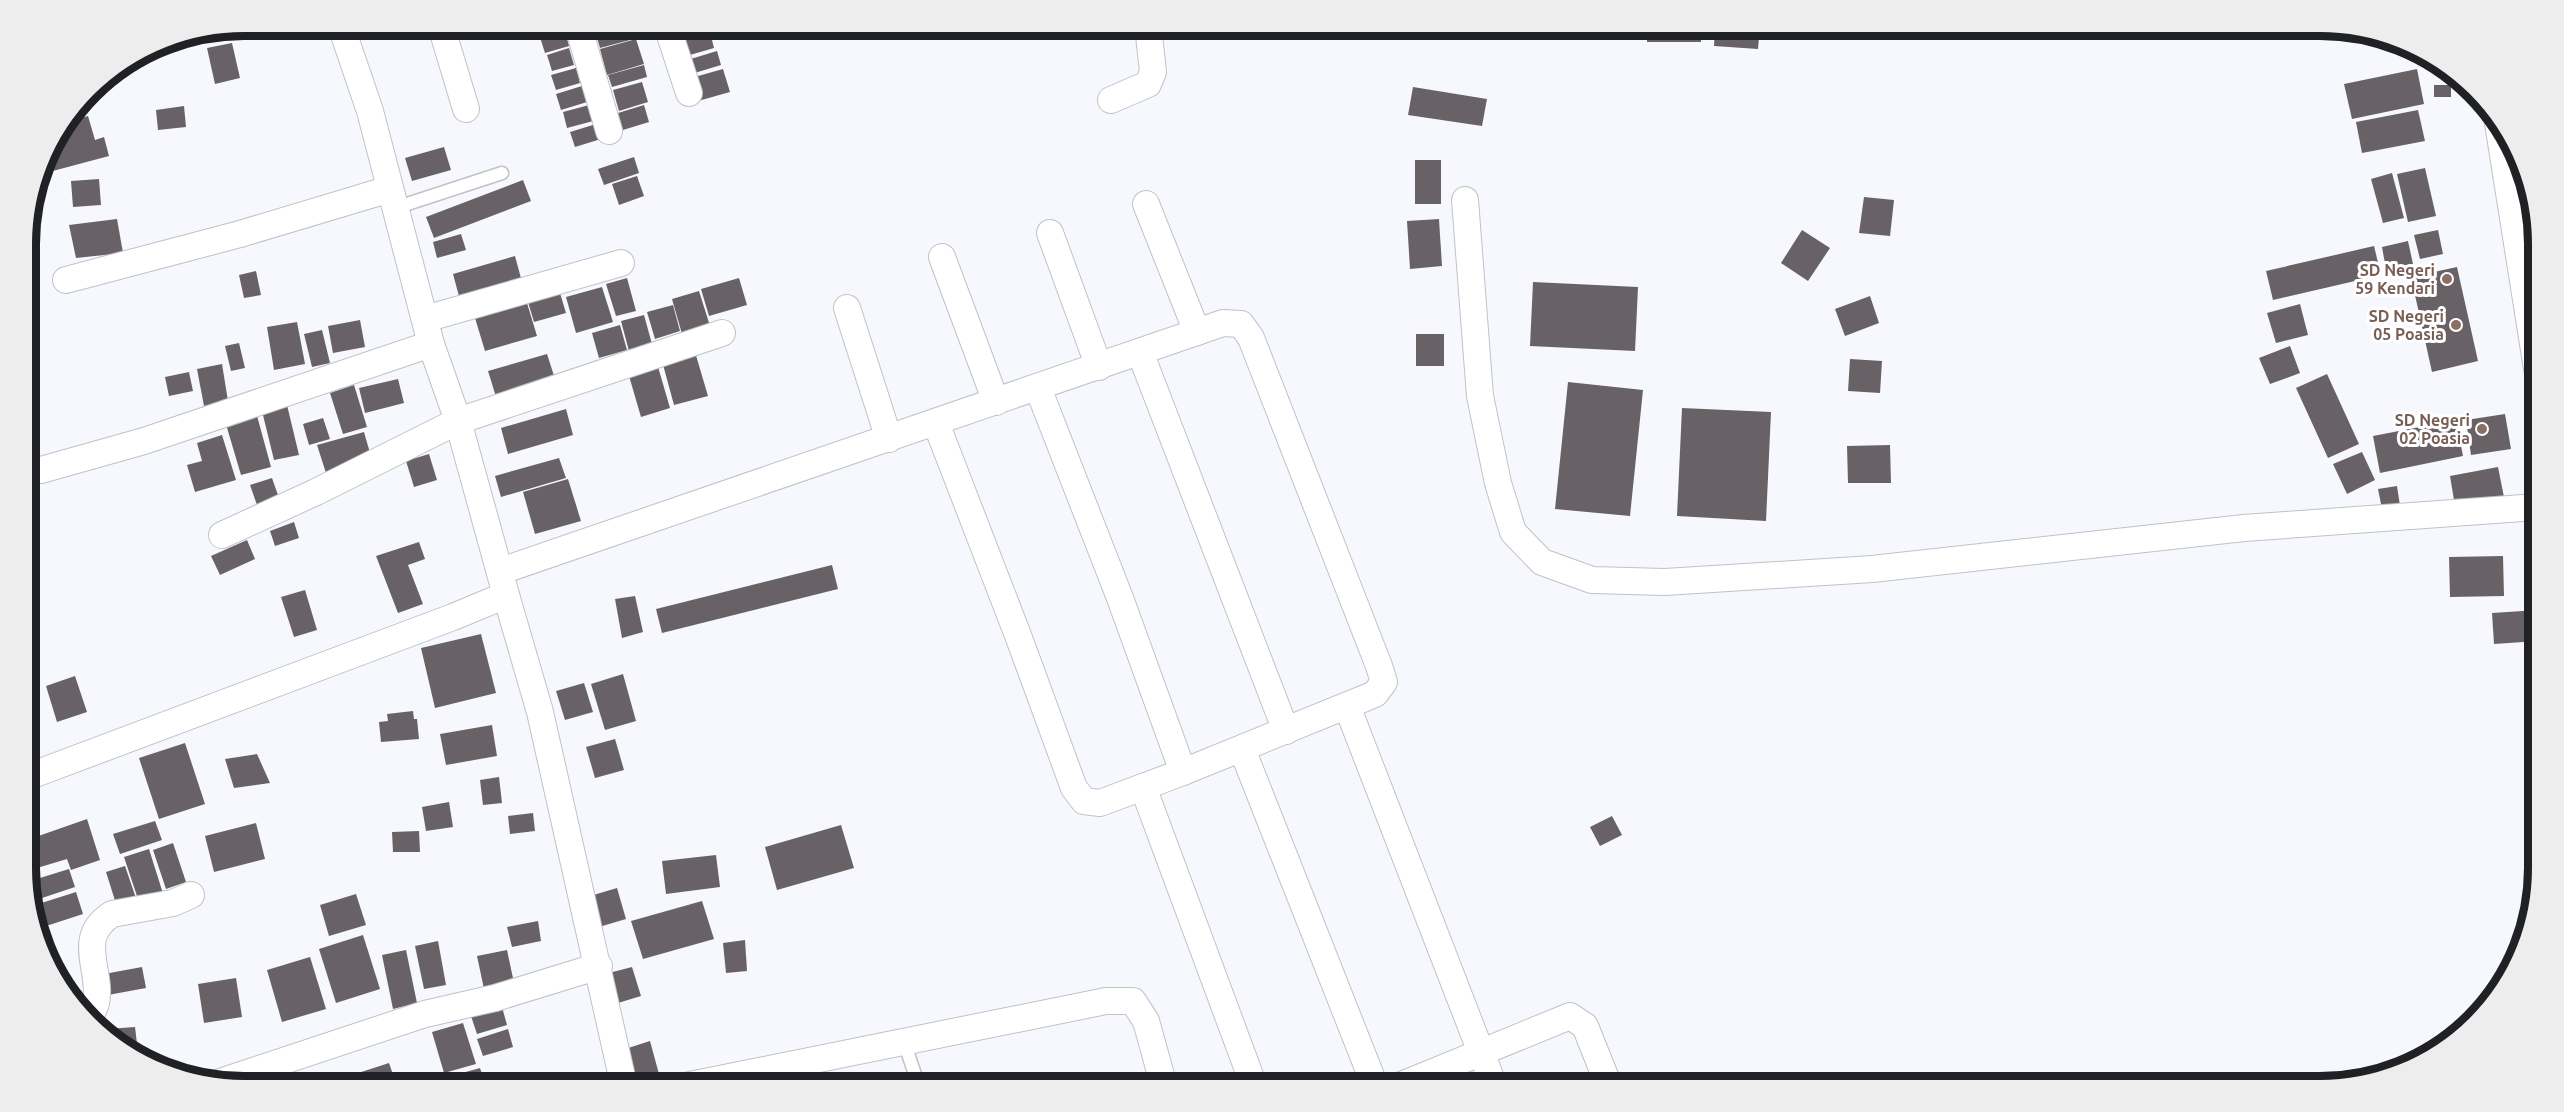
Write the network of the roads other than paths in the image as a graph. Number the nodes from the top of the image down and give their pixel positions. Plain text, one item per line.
1 (344, 36) edge
2 (444, 36) edge
3 (581, 36) edge
4 (670, 36) edge
5 (1150, 36) edge
6 (689, 93) dead end
7 (1111, 100) dead end
8 (466, 109) dead end
9 (609, 131) dead end
10 (2501, 142) edge
11 (502, 173) dead end
12 (393, 199) junction
13 (1465, 200) dead end
14 (1146, 204) dead end
15 (1050, 233) dead end
16 (942, 257) dead end
17 (621, 263) dead end
18 (66, 280) dead end
19 (847, 308) dead end
20 (2528, 312) edge
21 (425, 319) junction
22 (1197, 332) junction
23 (722, 333) dead end
24 (431, 344) junction
25 (1140, 352) junction
26 (1099, 367) junction
27 (1038, 388) junction
28 (996, 402) junction
29 (458, 421) junction
30 (936, 423) junction
31 (889, 439) junction
32 (41, 470) dead end
33 (2528, 508) edge
34 (222, 535) dead end
35 (504, 583) junction
36 (1347, 706) junction
37 (1286, 731) junction
38 (1242, 749) junction
39 (1183, 772) junction
40 (36, 774) edge
41 (1143, 787) junction
42 (191, 895) dead end
43 (599, 966) junction
44 (93, 1010) edge
45 (904, 1042) junction
46 (1482, 1052) junction
47 (238, 1076) edge
48 (622, 1076) edge
49 (735, 1076) edge
50 (916, 1076) edge
51 (1161, 1076) edge
52 (1250, 1076) edge
53 (1371, 1076) edge
54 (1423, 1076) edge
55 (1490, 1076) edge
56 (1605, 1076) edge

1 - 12 street
2 - 8 street
3 - 9 street
4 - 6 street
5 - 7 street
10 - 20 street
11 - 12 lane
12 - 18 street
12 - 21 street
13 - 33 street
14 - 22 street
15 - 26 street
16 - 28 street
17 - 21 street
19 - 31 street
21 - 24 street
22 - 25 street
22 - 36 street
23 - 29 street
24 - 29 street
24 - 32 street
25 - 26 street
25 - 37 street
26 - 27 street
27 - 28 street
27 - 39 street
28 - 30 street
29 - 34 street
29 - 35 street
30 - 31 street
30 - 41 street
31 - 35 street
35 - 40 street
35 - 43 street
36 - 37 street
36 - 46 street
37 - 38 street
38 - 39 street
38 - 53 street
39 - 41 street
41 - 52 street
42 - 44 street
43 - 47 street
43 - 48 street
45 - 49 street
45 - 50 lane
45 - 51 street
46 - 54 street
46 - 55 street
46 - 56 street

